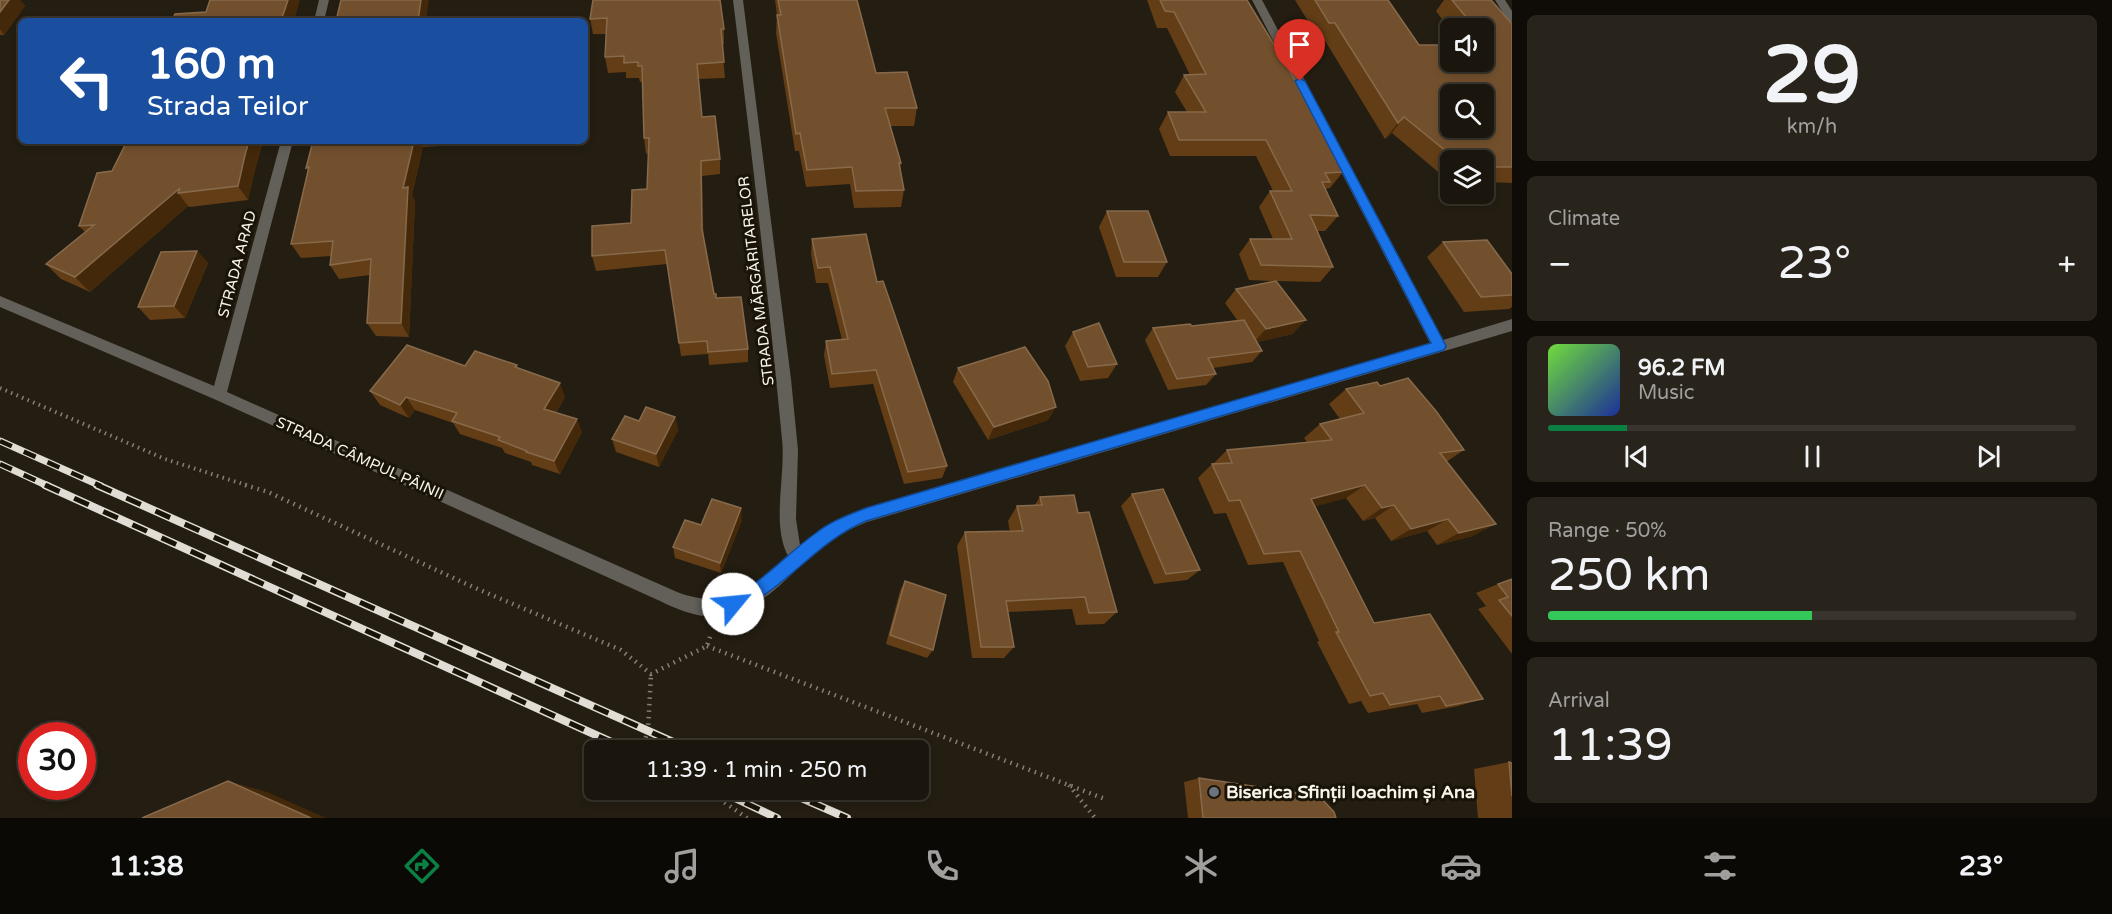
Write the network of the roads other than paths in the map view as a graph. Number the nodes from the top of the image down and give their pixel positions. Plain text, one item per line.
1 (324, 0) edge
2 (738, 0) edge
3 (1257, 0) edge
4 (1500, 0) edge
5 (319, 18) edge
6 (1512, 19) edge
7 (285, 144) edge
8 (0, 301) edge
9 (1512, 325) edge
10 (1439, 346) junction
11 (219, 395) junction
12 (798, 557) junction

1 - 5 street
2 - 12 street, STRADA MĂRGĂRITARELOR
3 - 10 street
4 - 6 street
7 - 11 street, STRADA ARAD
8 - 11 street, STRADA CÂMPUL PÂINII
9 - 10 street
10 - 12 street
11 - 12 street, STRADA CÂMPUL PÂINII

